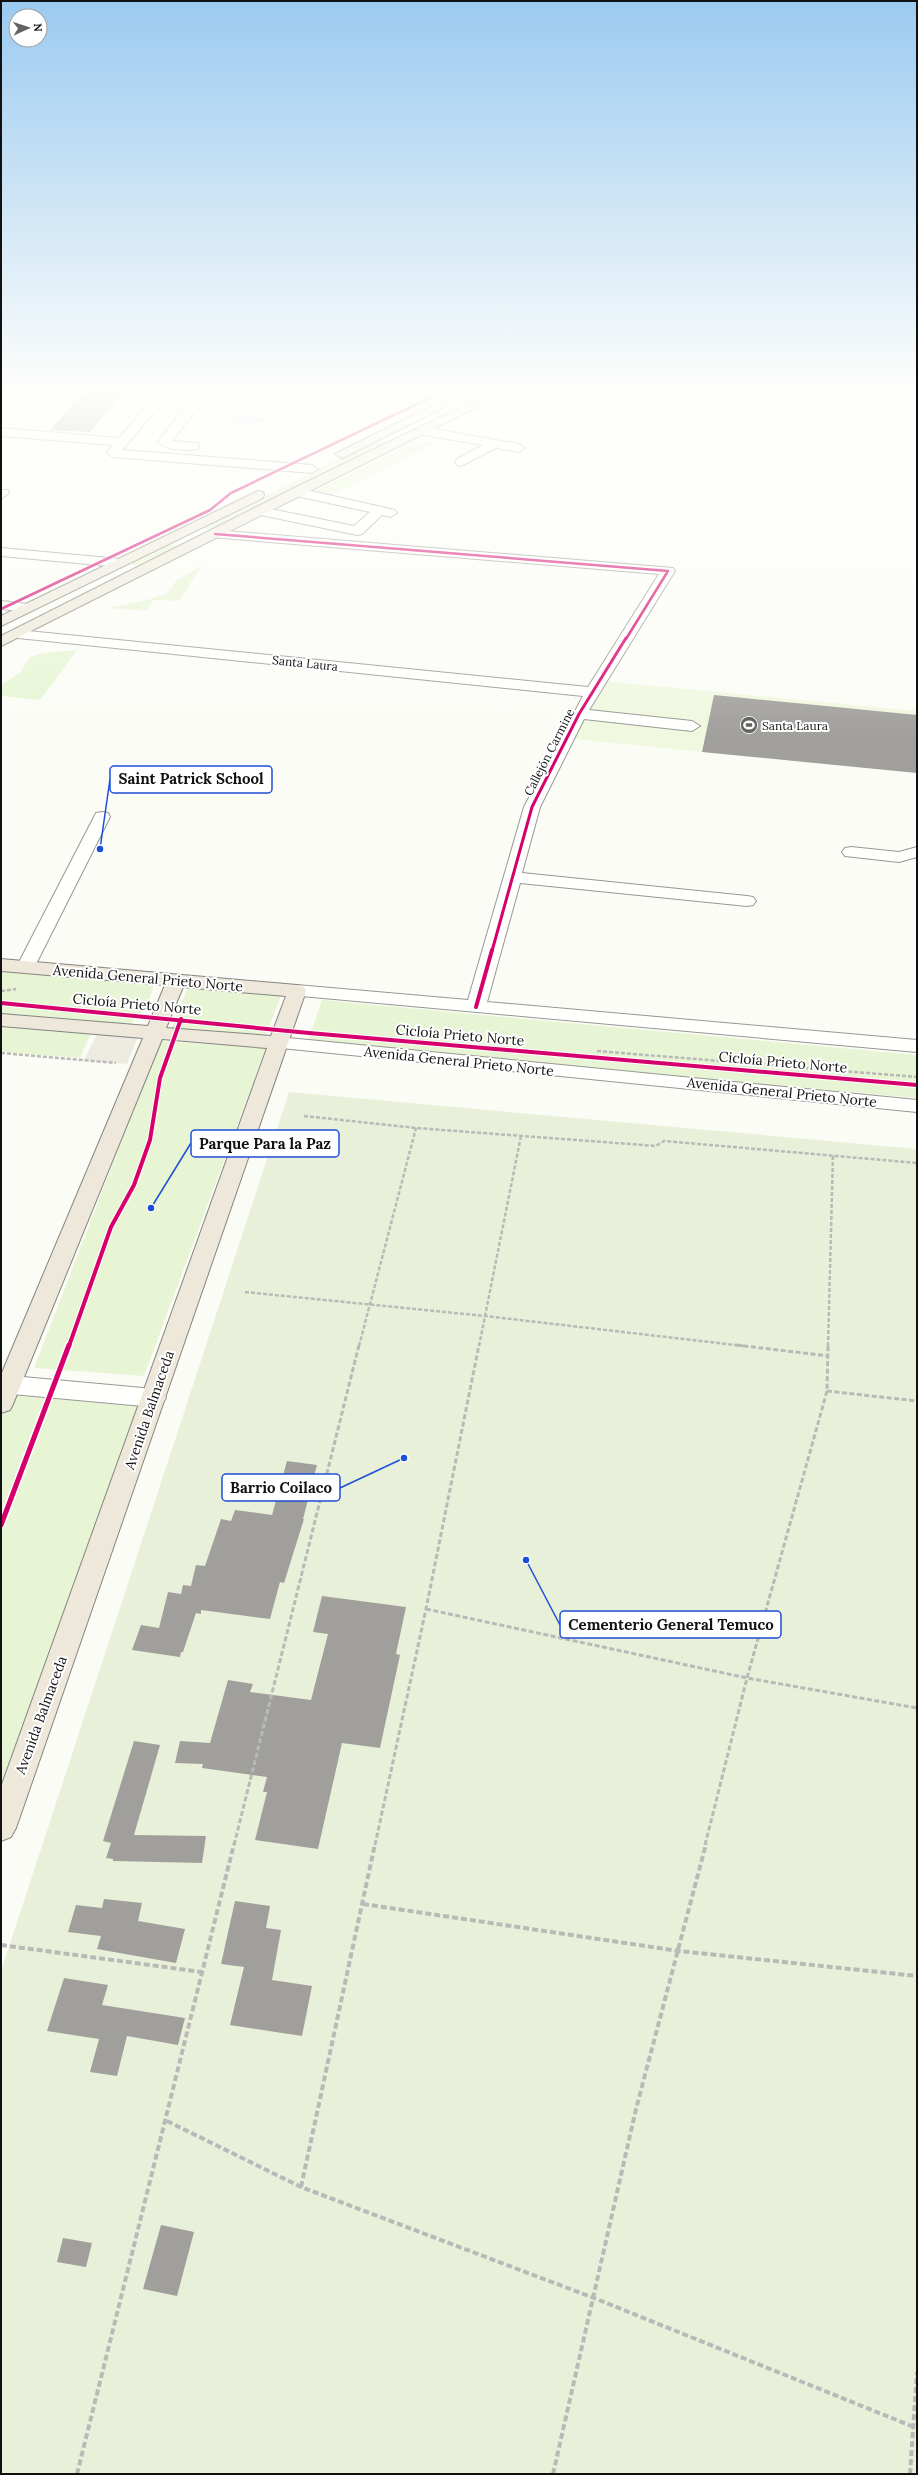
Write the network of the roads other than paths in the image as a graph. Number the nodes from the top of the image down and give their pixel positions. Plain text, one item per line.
1 (235, 506) edge
2 (268, 506) edge
3 (362, 506) edge
4 (261, 510) junction
5 (215, 534) junction
6 (1, 552) edge
7 (120, 563) junction
8 (123, 580) junction
9 (1, 605) edge
10 (29, 608) junction
11 (1, 622) edge
12 (18, 634) junction
13 (1, 642) edge
14 (592, 692) junction
15 (579, 714) junction
16 (692, 726) dead end
17 (102, 817) dead end
18 (851, 852) dead end
19 (917, 852) edge
20 (513, 877) junction
21 (748, 901) dead end
22 (1, 965) edge
23 (25, 968) junction
24 (176, 981) junction
25 (297, 992) junction
26 (476, 1007) junction
27 (1, 1020) edge
28 (154, 1033) junction
29 (278, 1043) junction
30 (917, 1046) edge
31 (917, 1106) edge
32 (4, 1391) edge
33 (154, 1398) junction
34 (1, 1828) edge

1 - 7 main road
2 - 4 main road
3 - 4 street
4 - 5 main road
5 - 8 main road
5 - 14 street, Callejón Carmine
6 - 7 street
7 - 8 main road
7 - 10 main road
8 - 12 main road
9 - 10 street
10 - 11 main road
12 - 13 main road
12 - 14 street, Santa Laura
14 - 15 street, Callejón Carmine
15 - 16 street
15 - 20 street, Callejón Carmine
17 - 23 street
18 - 19 street
20 - 21 street
20 - 26 street, Callejón Carmine
22 - 23 main road, Avenida General Prieto Norte
23 - 24 main road, Avenida General Prieto Norte
24 - 25 main road, Avenida General Prieto Norte
24 - 28 main road
25 - 26 street, Avenida General Prieto Norte
25 - 29 main road, Avenida Balmaceda
26 - 30 street, Avenida General Prieto Norte
27 - 28 main road, Avenida General Prieto Norte
28 - 29 main road, Avenida General Prieto Norte
28 - 32 main road
29 - 31 street, Avenida General Prieto Norte
29 - 33 main road, Avenida Balmaceda
32 - 33 street
33 - 34 main road, Avenida Balmaceda

